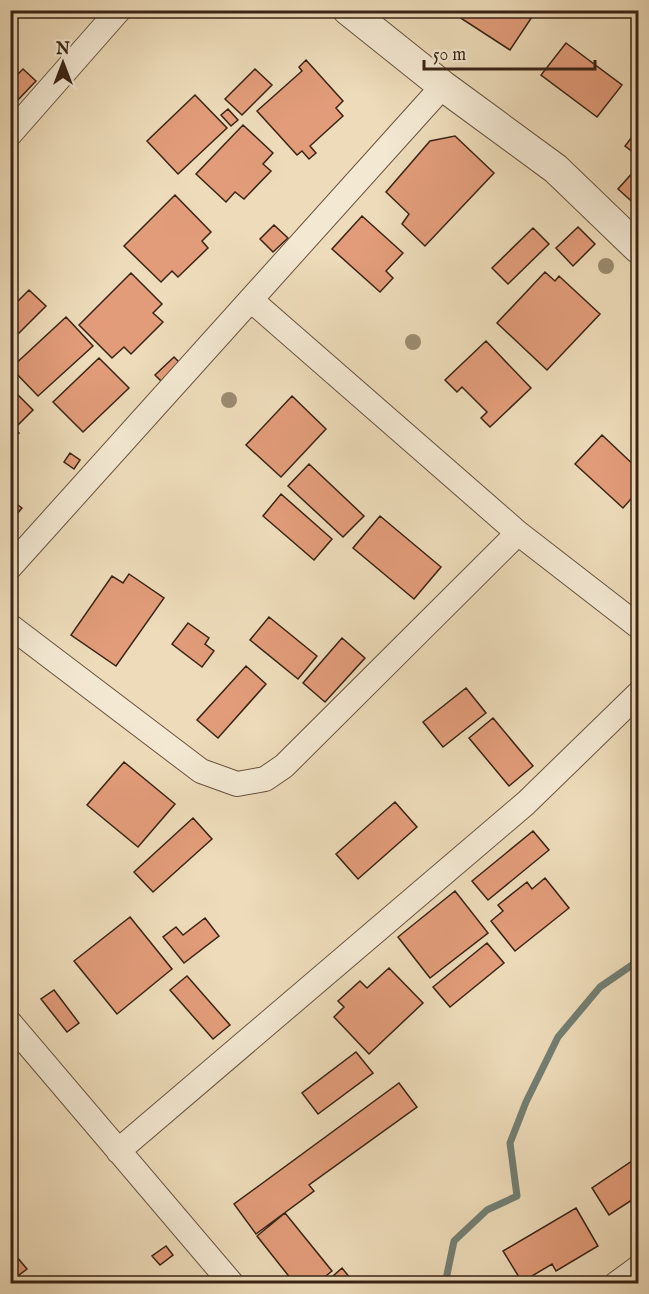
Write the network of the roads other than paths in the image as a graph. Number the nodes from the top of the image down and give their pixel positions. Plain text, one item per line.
1 (119, 10) edge
2 (348, 10) edge
3 (443, 86) junction
4 (10, 134) edge
5 (639, 248) edge
6 (251, 300) junction
7 (518, 533) junction
8 (10, 567) edge
9 (10, 626) edge
10 (639, 626) edge
11 (639, 694) edge
12 (10, 1023) edge
13 (118, 1151) junction
14 (639, 1268) edge
15 (232, 1284) edge
16 (616, 1284) edge

1 - 4 street
2 - 3 street
3 - 5 street
3 - 6 street
6 - 7 street
6 - 8 street
7 - 9 street
7 - 10 street
11 - 13 street
12 - 13 street
13 - 15 street
14 - 16 street

